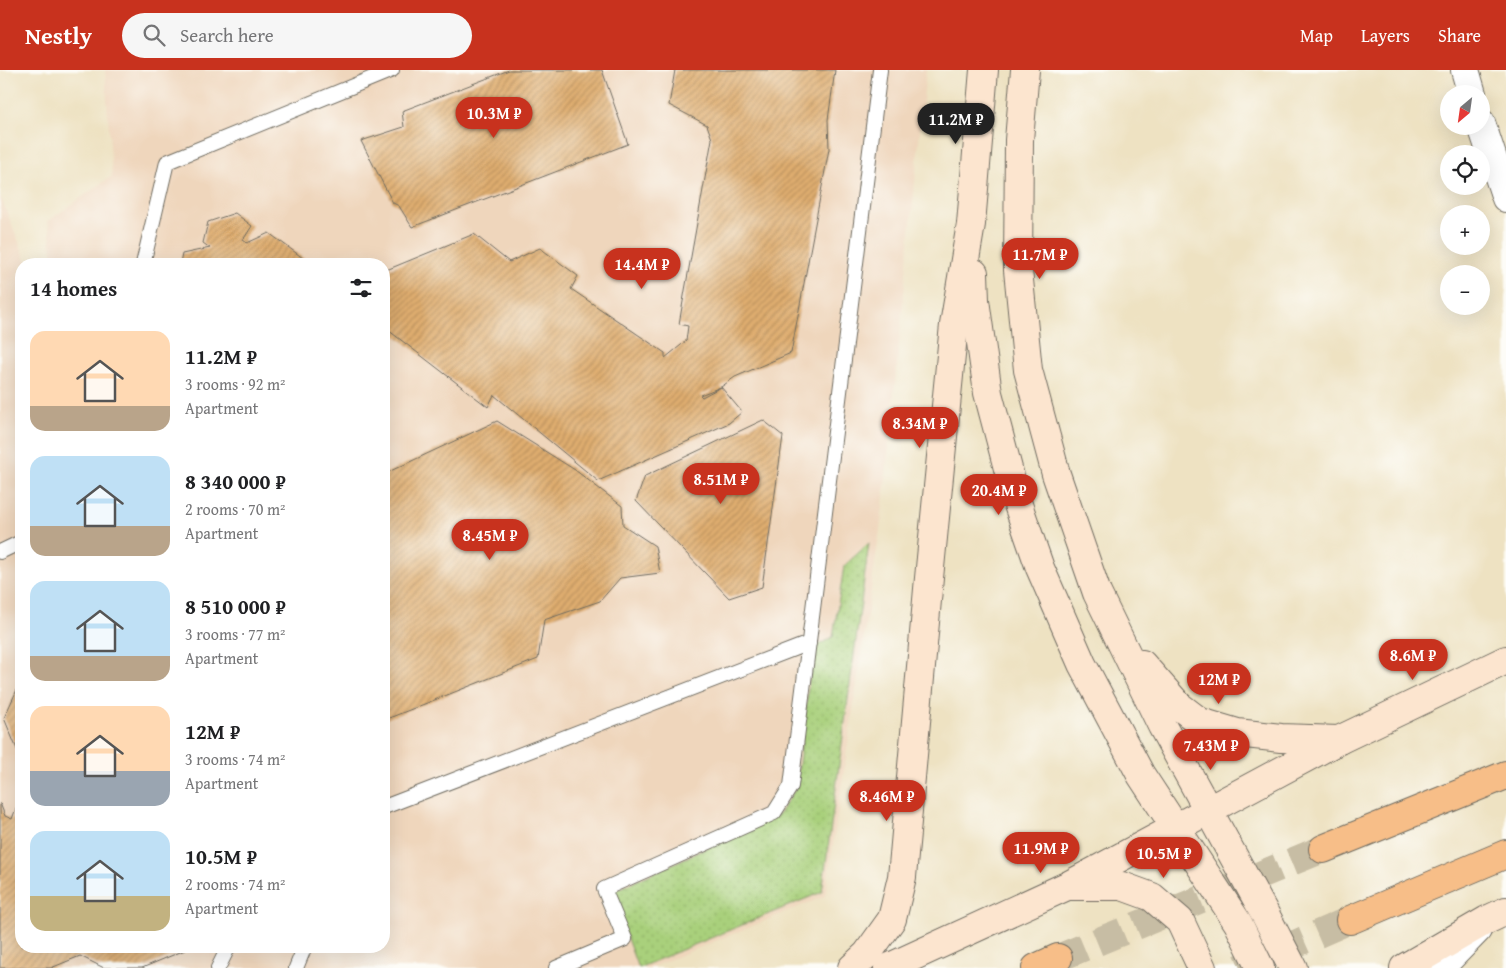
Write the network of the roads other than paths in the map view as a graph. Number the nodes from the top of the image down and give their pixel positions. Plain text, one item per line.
1 (392, 70) edge
2 (880, 70) edge
3 (984, 70) edge
4 (1025, 70) edge
5 (1465, 70) edge
6 (1469, 85) edge
7 (1485, 135) edge
8 (1506, 198) edge
9 (971, 224) junction
10 (144, 258) edge
11 (15, 545) edge
12 (0, 552) edge
13 (1117, 635) junction
14 (809, 643) junction
15 (1506, 660) edge
16 (1339, 740) junction
17 (1506, 774) edge
18 (390, 805) edge
19 (1208, 810) junction
20 (1176, 827) junction
21 (1323, 850) tunnel mouth
22 (1506, 854) edge
23 (1067, 886) junction
24 (1496, 916) edge
25 (1350, 920) tunnel mouth
26 (226, 953) edge
27 (302, 953) edge
28 (218, 968) edge
29 (296, 968) edge
30 (556, 968) edge
31 (852, 968) edge
32 (888, 968) edge
33 (1202, 968) edge
34 (1260, 968) edge
35 (1293, 968) edge
36 (1404, 968) edge
37 (1440, 968) edge

1 - 10 lane
2 - 14 lane
3 - 9 main road
4 - 13 main road
5 - 6 street
7 - 8 street
9 - 20 main road
9 - 31 main road
11 - 12 lane
13 - 16 main road
13 - 19 main road
14 - 18 lane
14 - 30 lane
15 - 16 main road
16 - 19 main road
17 - 21 highway
19 - 20 main road
19 - 35 main road
20 - 23 main road
20 - 34 main road
22 - 25 highway
23 - 32 main road
23 - 33 main road
24 - 36 main road
24 - 37 street
26 - 28 lane
27 - 29 lane

